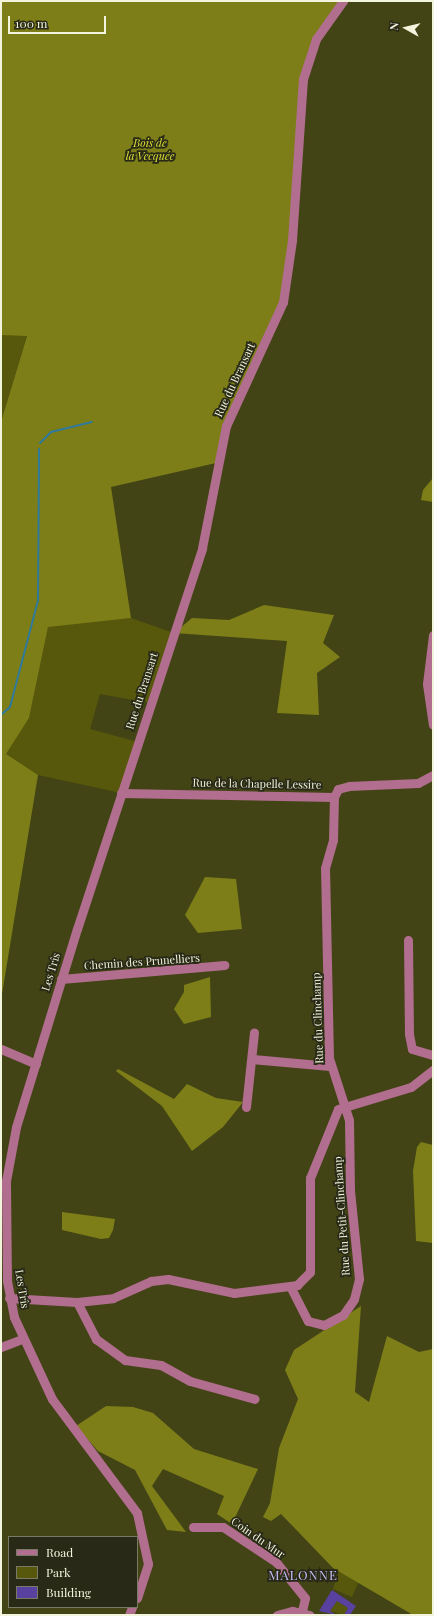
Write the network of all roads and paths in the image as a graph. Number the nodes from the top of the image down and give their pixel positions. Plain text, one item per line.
1 (343, 1) edge
2 (433, 635) edge
3 (433, 725) edge
4 (433, 775) edge
5 (121, 793) junction
6 (334, 798) junction
7 (408, 940) dead end
8 (224, 965) dead end
9 (61, 980) junction
10 (254, 1032) dead end
11 (1, 1049) edge
12 (433, 1056) edge
13 (252, 1059) junction
14 (36, 1064) junction
15 (330, 1066) junction
16 (433, 1070) edge
17 (246, 1107) dead end
18 (344, 1107) junction
19 (291, 1288) junction
20 (9, 1298) junction
21 (77, 1302) junction
22 (22, 1339) junction
23 (1, 1347) edge
24 (255, 1399) dead end
25 (193, 1526) dead end
26 (138, 1595) edge
27 (306, 1613) edge
28 (277, 1615) edge

1 - 5 street, Rue du Bransart
2 - 3 street
4 - 6 street, Rue de la Chapelle Lessire
5 - 6 street, Rue de la Chapelle Lessire
5 - 9 street, Les Trîs
6 - 15 street, Rue du Clinchamp
7 - 12 street
8 - 9 street, Chemin des Prunelliers
9 - 14 street, Les Trîs
10 - 13 street
11 - 14 street
13 - 15 street
13 - 17 street
14 - 20 street, Les Trîs
15 - 18 street, Rue du Clinchamp
16 - 18 street
18 - 19 street
18 - 19 street, Rue du Petit-Clinchamp
19 - 21 street
20 - 21 street
20 - 22 street, Les Trîs
21 - 24 street
22 - 23 street
22 - 26 street, Les Trîs
25 - 27 street, Coin du Mur
27 - 28 street

